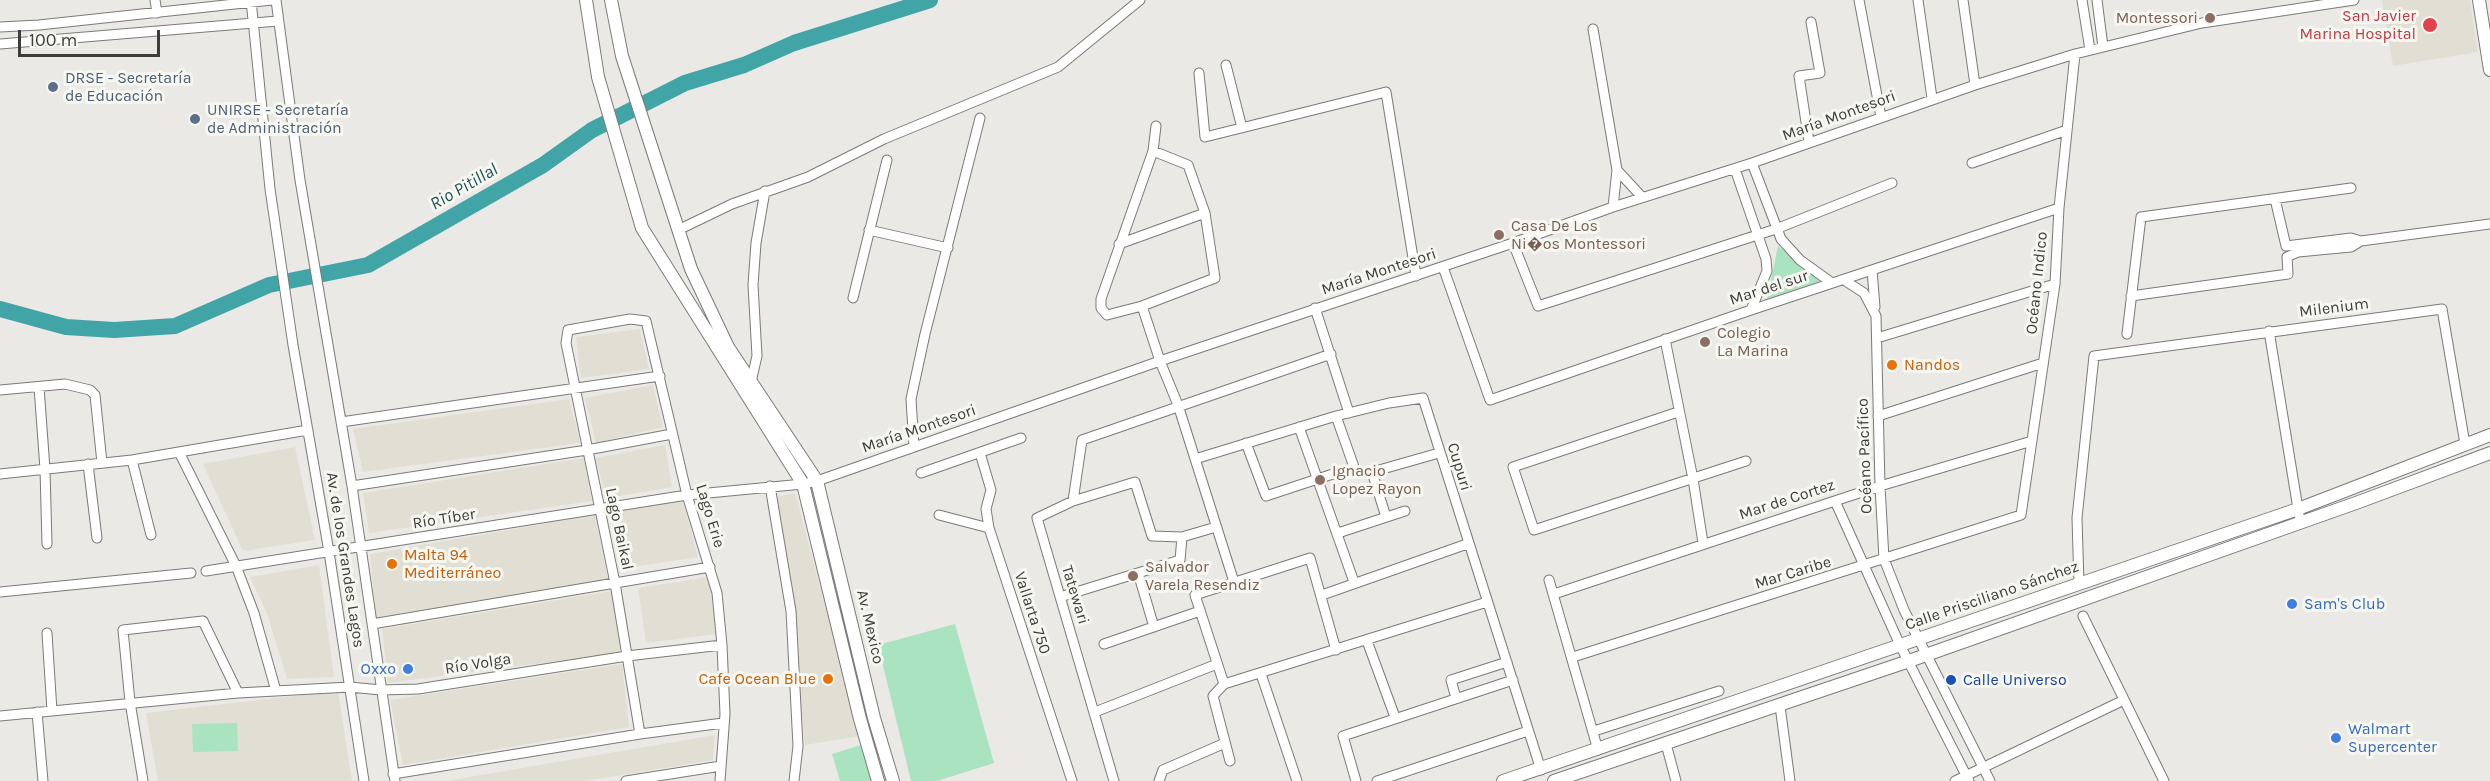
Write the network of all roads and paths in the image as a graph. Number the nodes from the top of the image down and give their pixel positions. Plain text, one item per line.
1 (155, 0) edge
2 (272, 0) edge
3 (276, 0) edge
4 (586, 0) edge
5 (611, 0) edge
6 (1140, 0) edge
7 (1859, 0) edge
8 (1918, 0) edge
9 (1963, 0) edge
10 (2082, 0) edge
11 (2097, 0) edge
12 (2354, 0) edge
13 (2479, 0) edge
14 (251, 1) edge
15 (157, 13) junction
16 (278, 21) junction
17 (254, 22) junction
18 (1811, 22) dead end
19 (39, 25) junction
20 (0, 27) edge
21 (1593, 29) dead end
22 (39, 41) junction
23 (0, 44) edge
24 (2103, 47) junction
25 (2090, 50) junction
26 (2075, 54) junction
27 (1226, 65) dead end
28 (2490, 70) edge
29 (1199, 74) dead end
30 (1975, 85) junction
31 (1932, 98) junction
32 (1881, 117) junction
33 (980, 118) dead end
34 (1156, 126) dead end
35 (1242, 128) junction
36 (2067, 130) junction
37 (1809, 142) junction
38 (1153, 151) junction
39 (887, 160) dead end
40 (1752, 163) junction
41 (1972, 163) dead end
42 (1735, 169) junction
43 (1617, 170) junction
44 (1892, 183) dead end
45 (2351, 188) dead end
46 (765, 191) junction
47 (1641, 197) junction
48 (2275, 199) junction
49 (1613, 207) junction
50 (2059, 208) junction
51 (1204, 213) junction
52 (2490, 224) edge
53 (1776, 229) junction
54 (678, 230) junction
55 (869, 230) junction
56 (1758, 235) junction
57 (2361, 241) junction
58 (1119, 243) junction
59 (1513, 243) junction
60 (948, 248) junction
61 (1443, 267) junction
62 (1872, 270) junction
63 (1416, 276) junction
64 (1844, 280) junction
65 (1832, 283) junction
66 (2055, 284) junction
67 (2131, 296) junction
68 (853, 298) dead end
69 (1142, 306) junction
70 (1315, 308) junction
71 (1751, 310) junction
72 (1876, 316) junction
73 (568, 330) joint
74 (2269, 331) junction
75 (2127, 334) dead end
76 (1877, 338) junction
77 (1665, 339) junction
78 (1331, 354) junction
79 (1160, 361) junction
80 (2043, 363) junction
81 (660, 376) junction
82 (751, 382) junction
83 (39, 387) junction
84 (576, 389) junction
85 (0, 390) edge
86 (1178, 405) junction
87 (1678, 412) junction
88 (1349, 413) junction
89 (1336, 416) junction
90 (1878, 416) junction
91 (340, 422) junction
92 (1299, 427) junction
93 (308, 430) junction
94 (672, 434) junction
95 (2490, 435) edge
96 (1021, 438) dead end
97 (2032, 441) junction
98 (1246, 443) junction
99 (2465, 444) junction
100 (914, 447) junction
101 (587, 450) junction
102 (179, 452) junction
103 (980, 453) junction
104 (1439, 453) junction
105 (2490, 453) edge
106 (1195, 459) junction
107 (132, 460) junction
108 (1746, 460) dead end
109 (102, 463) junction
110 (88, 465) junction
111 (45, 469) junction
112 (921, 473) dead end
113 (0, 474) edge
114 (1318, 478) junction
115 (1693, 479) junction
116 (817, 480) junction
117 (803, 484) junction
118 (352, 486) junction
119 (770, 486) junction
120 (1880, 486) junction
121 (687, 495) junction
122 (1073, 501) junction
123 (1835, 501) junction
124 (2298, 509) junction
125 (600, 510) junction
126 (1405, 511) dead end
127 (2021, 514) joint
128 (939, 515) dead end
129 (1386, 517) junction
130 (2300, 523) junction
131 (1216, 527) junction
132 (989, 528) junction
133 (1338, 533) junction
134 (151, 535) dead end
135 (1182, 537) junction
136 (97, 538) dead end
137 (1703, 543) junction
138 (47, 544) dead end
139 (1467, 544) junction
140 (361, 548) junction
141 (329, 552) junction
142 (1884, 559) junction
143 (236, 566) junction
144 (1864, 566) junction
145 (710, 567) junction
146 (206, 571) dead end
147 (191, 573) dead end
148 (1138, 573) junction
149 (1549, 580) dead end
150 (1234, 582) junction
151 (1354, 582) junction
152 (615, 583) junction
153 (2079, 584) junction
154 (0, 592) edge
155 (1554, 594) junction
156 (1322, 595) junction
157 (1060, 597) junction
158 (1487, 602) junction
159 (1200, 611) junction
160 (2083, 616) dead end
161 (372, 624) junction
162 (1154, 627) junction
163 (47, 633) dead end
164 (1918, 639) junction
165 (1367, 641) junction
166 (1104, 644) dead end
167 (722, 645) junction
168 (1900, 645) junction
169 (1336, 650) junction
170 (1927, 654) junction
171 (627, 656) junction
172 (1572, 657) junction
173 (1909, 661) junction
174 (1507, 662) junction
175 (1217, 664) junction
176 (1261, 674) junction
177 (1513, 680) junction
178 (1224, 684) junction
179 (350, 687) junction
180 (381, 690) junction
181 (276, 691) junction
182 (1719, 691) dead end
183 (238, 693) junction
184 (1456, 698) junction
185 (2124, 700) junction
186 (130, 702) junction
187 (1780, 706) junction
188 (52, 711) junction
189 (37, 712) junction
190 (1095, 712) junction
191 (0, 716) edge
192 (1395, 717) junction
193 (723, 723) junction
194 (1528, 731) junction
195 (1594, 731) junction
196 (640, 734) junction
197 (1225, 743) junction
198 (1666, 744) junction
199 (1598, 750) junction
200 (1230, 761) dead end
201 (721, 766) junction
202 (1983, 767) junction
203 (1540, 770) junction
204 (394, 778) edge
205 (1968, 778) edge
206 (43, 781) edge
207 (142, 781) edge
208 (364, 781) edge
209 (626, 781) edge
210 (720, 781) edge
211 (794, 781) edge
212 (878, 781) edge
213 (892, 781) edge
214 (1072, 781) edge
215 (1114, 781) edge
216 (1160, 781) edge
217 (1297, 781) edge
218 (1356, 781) edge
219 (1377, 781) edge
220 (1503, 781) edge
221 (1554, 781) edge
222 (1676, 781) edge
223 (1790, 781) edge
224 (1955, 781) edge
225 (1990, 781) edge
226 (2164, 781) edge

1 - 15 street
2 - 14 street
3 - 16 street, Av. de los Grandes Lagos
4 - 117 main road, Av. Mexico
5 - 54 main road
6 - 46 street
7 - 32 street
8 - 31 street
9 - 30 street
10 - 25 street
11 - 24 street
12 - 24 street, María Montesori
13 - 28 main road
14 - 15 street
14 - 17 street, Av. de los Grandes Lagos
15 - 19 street
16 - 17 street
16 - 91 street, Av. de los Grandes Lagos
17 - 22 street
17 - 93 street, Av. de los Grandes Lagos
18 - 37 street
19 - 20 street
19 - 22 street
21 - 43 street
22 - 23 street
24 - 25 street, María Montesori
25 - 26 street, María Montesori
26 - 30 street, María Montesori
26 - 36 street, Océano Indico
27 - 35 street
29 - 35 street
30 - 31 street, María Montesori
31 - 32 street, María Montesori
32 - 37 street, María Montesori
33 - 60 street
34 - 38 street
35 - 63 street
36 - 41 street
36 - 50 street, Océano Indico
37 - 40 street, María Montesori
38 - 51 street
38 - 58 street
39 - 55 street
40 - 42 street, María Montesori
40 - 53 street
42 - 47 street, María Montesori
42 - 56 street
43 - 47 street
43 - 49 street
44 - 53 street
45 - 48 street
46 - 54 street
46 - 82 street
47 - 49 street, María Montesori
48 - 57 street
48 - 67 street
49 - 59 street, María Montesori
50 - 62 street, Mar del sur
50 - 66 street, Océano Indico
51 - 58 street
51 - 69 street
52 - 57 street
53 - 56 street
53 - 65 street
54 - 82 main road
55 - 60 street
55 - 68 street
56 - 59 street
56 - 71 street
57 - 67 street
58 - 69 street
59 - 61 street, María Montesori
60 - 100 street
61 - 63 street, María Montesori
61 - 77 street, Mar del sur
62 - 64 street, Mar del sur
62 - 72 street
63 - 70 street, María Montesori
64 - 65 street, Mar del sur
64 - 72 street, Océano Pacífico
65 - 71 street, Mar del sur
66 - 76 street
66 - 80 street, Océano Indico
67 - 75 street
69 - 79 street
70 - 78 street
70 - 79 street, María Montesori
71 - 77 street, Mar del sur
72 - 76 street, Océano Pacífico
73 - 81 street, Lago Erie
73 - 84 street, Lago Baikal
74 - 99 street, Milenium
74 - 124 street
74 - 153 street, Milenium
76 - 90 street, Océano Pacífico
77 - 87 street
78 - 86 street
78 - 88 street
79 - 86 street
79 - 100 street, María Montesori
80 - 90 street
80 - 97 street, Océano Indico
81 - 84 street
81 - 94 street, Lago Erie
82 - 116 main road
83 - 85 street
83 - 109 street
83 - 111 street
84 - 91 street
84 - 101 street, Lago Baikal
86 - 106 street
86 - 122 street
87 - 115 street
87 - 115 street
88 - 89 street, Cupuri
88 - 104 street, Cupuri
89 - 92 street, Cupuri
89 - 114 street
90 - 120 street, Océano Pacífico
91 - 118 street, Av. de los Grandes Lagos
92 - 98 street, Cupuri
92 - 114 street
93 - 102 street
93 - 141 street, Av. de los Grandes Lagos
94 - 101 street
94 - 121 street, Lago Erie
95 - 99 main road, Calle Prisciliano Sánchez
96 - 103 street
97 - 120 street, Mar de Cortez
97 - 127 street, Océano Indico
98 - 106 street, Cupuri
98 - 114 street
99 - 124 main road, Calle Prisciliano Sánchez
100 - 116 street, María Montesori
101 - 118 street
101 - 125 street, Lago Baikal
102 - 107 street
102 - 143 street
103 - 112 street
103 - 132 street, Vallarta 750
104 - 129 street
104 - 139 street, Cupuri
105 - 130 main road, Calle Prisciliano Sánchez
106 - 131 street
107 - 109 street
107 - 134 street
108 - 115 street
109 - 110 street
110 - 111 street
110 - 136 street
111 - 113 street
111 - 138 street
114 - 133 street
115 - 137 street
116 - 117 street, María Montesori
116 - 213 main road, Av. Mexico
117 - 119 street, María Montesori
117 - 212 main road, Av. Mexico
118 - 140 street, Av. de los Grandes Lagos
119 - 121 street, María Montesori
119 - 211 street
120 - 123 street, Mar de Cortez
120 - 142 street, Océano Pacífico
121 - 125 street, Río Tíber
121 - 145 street, Lago Erie
122 - 135 street, Tatewari
122 - 157 street, Tatewari
123 - 137 street, Mar de Cortez
123 - 144 street, Océano Pacífico
124 - 130 street
124 - 153 main road, Calle Prisciliano Sánchez
125 - 140 street, Río Tíber
125 - 152 street, Lago Baikal
126 - 129 street
127 - 142 street, Mar Caribe
128 - 132 street
129 - 133 street
130 - 170 main road, Calle Prisciliano Sánchez
131 - 135 street
131 - 150 street
132 - 214 street, Vallarta 750
133 - 151 street
135 - 148 street
137 - 155 street, Mar de Cortez
139 - 151 street
139 - 158 street, Cupuri
140 - 141 street, Río Tíber
140 - 161 street, Av. de los Grandes Lagos
141 - 143 street, Río Tíber
141 - 179 street, Av. de los Grandes Lagos
142 - 144 street, Mar Caribe
142 - 164 street, Océano Pacífico
143 - 146 street, Río Tíber
143 - 181 street
144 - 168 street, Océano Pacífico
144 - 172 street, Mar Caribe
145 - 152 street
145 - 167 street, Lago Erie
147 - 154 street
148 - 157 street
148 - 162 street
149 - 155 street
150 - 156 street
150 - 159 street
151 - 156 street
152 - 161 street
152 - 171 street, Lago Baikal
153 - 164 main road, Calle Prisciliano Sánchez
155 - 172 street
156 - 169 street
157 - 190 street, Tatewari
158 - 165 street
158 - 174 street, Cupuri
159 - 162 street
159 - 175 street
160 - 185 street
161 - 180 street, Av. de los Grandes Lagos
162 - 166 street
163 - 188 street
164 - 168 main road, Calle Prisciliano Sánchez
164 - 170 street, Océano Pacífico
165 - 169 street
165 - 192 street
167 - 171 street, Río Volga
167 - 193 street, Lago Erie
168 - 173 street, Océano Pacífico
168 - 199 main road, Calle Prisciliano Sánchez
169 - 176 street
170 - 173 main road, Calle Prisciliano Sánchez
170 - 202 street, Océano Pacífico
171 - 180 street, Río Volga
171 - 196 street, Lago Baikal
172 - 195 street
173 - 187 main road, Calle Prisciliano Sánchez
173 - 205 street, Océano Pacífico
174 - 177 street, Cupuri
174 - 184 street
175 - 178 street
175 - 190 street
176 - 178 street
176 - 217 street
177 - 184 street
177 - 194 street, Cupuri
178 - 197 street
179 - 180 street, Río Volga
179 - 181 street, Río Volga
179 - 208 street, Av. de los Grandes Lagos
180 - 204 street, Av. de los Grandes Lagos
181 - 183 street, Río Volga
182 - 195 street
183 - 186 street, Río Volga
183 - 186 street
184 - 192 street
185 - 202 street
185 - 226 street
186 - 188 street, Río Volga
186 - 207 street
187 - 198 main road, Calle Prisciliano Sánchez
187 - 223 street
188 - 189 street, Río Volga
189 - 191 street, Río Volga
189 - 206 street
190 - 215 street, Tatewari
192 - 218 street
193 - 196 street
193 - 201 street, Lago Erie
194 - 203 street, Cupuri
194 - 219 street
195 - 199 street
196 - 204 street
197 - 200 street
197 - 216 street
198 - 221 main road, Calle Prisciliano Sánchez
198 - 222 street
199 - 203 main road, Calle Prisciliano Sánchez
201 - 209 street
201 - 210 street, Lago Erie
202 - 205 street
202 - 225 street, Océano Pacífico
203 - 220 main road, Calle Prisciliano Sánchez
205 - 224 street

